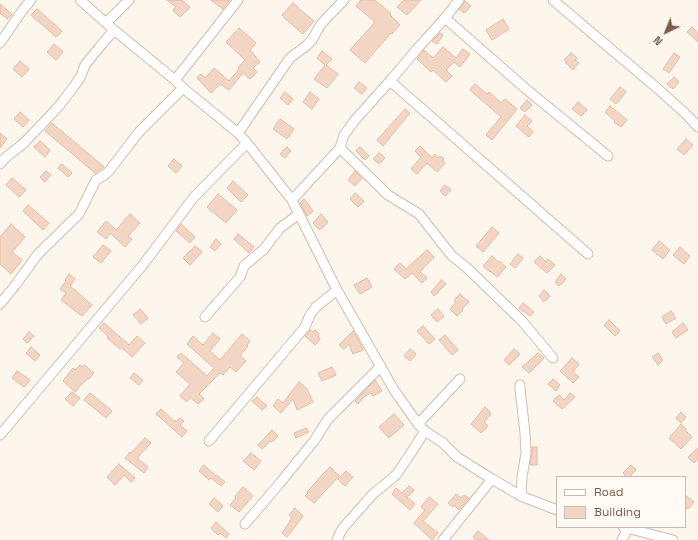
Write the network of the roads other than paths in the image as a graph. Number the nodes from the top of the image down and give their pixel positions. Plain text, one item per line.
1 (31, 0) edge
2 (80, 0) edge
3 (129, 0) edge
4 (238, 0) edge
5 (344, 0) edge
6 (459, 0) edge
7 (553, 0) edge
8 (444, 18) junction
9 (106, 24) junction
10 (114, 30) junction
11 (0, 43) edge
12 (176, 80) junction
13 (390, 81) junction
14 (183, 88) junction
15 (698, 127) edge
16 (238, 133) junction
17 (247, 143) junction
18 (340, 148) junction
19 (608, 156) dead end
20 (0, 164) edge
21 (292, 200) junction
22 (299, 214) junction
23 (588, 254) dead end
24 (337, 290) junction
25 (0, 304) edge
26 (205, 317) dead end
27 (554, 358) dead end
28 (380, 366) junction
29 (460, 379) dead end
30 (520, 385) dead end
31 (421, 427) junction
32 (0, 435) edge
33 (208, 441) dead end
34 (492, 479) junction
35 (521, 496) junction
36 (556, 510) edge
37 (245, 524) dead end
38 (625, 528) edge
39 (337, 540) edge
40 (443, 540) edge
41 (622, 540) edge
42 (673, 540) edge

1 - 11 street
2 - 9 street
3 - 9 street
4 - 12 street
5 - 16 street
6 - 8 street
7 - 15 street
8 - 13 street
8 - 19 street
9 - 10 street
10 - 12 street
10 - 20 street
12 - 14 street
13 - 18 street
13 - 23 street
14 - 16 street
14 - 25 street
16 - 17 street
17 - 21 street
17 - 32 street
18 - 21 street
18 - 27 street
21 - 22 street
22 - 24 street
22 - 26 street
24 - 28 street
24 - 33 street
28 - 31 street
28 - 37 street
29 - 31 street
30 - 35 street
31 - 34 street
31 - 39 street
34 - 35 street
34 - 40 street
35 - 36 street
38 - 41 street
38 - 42 street

